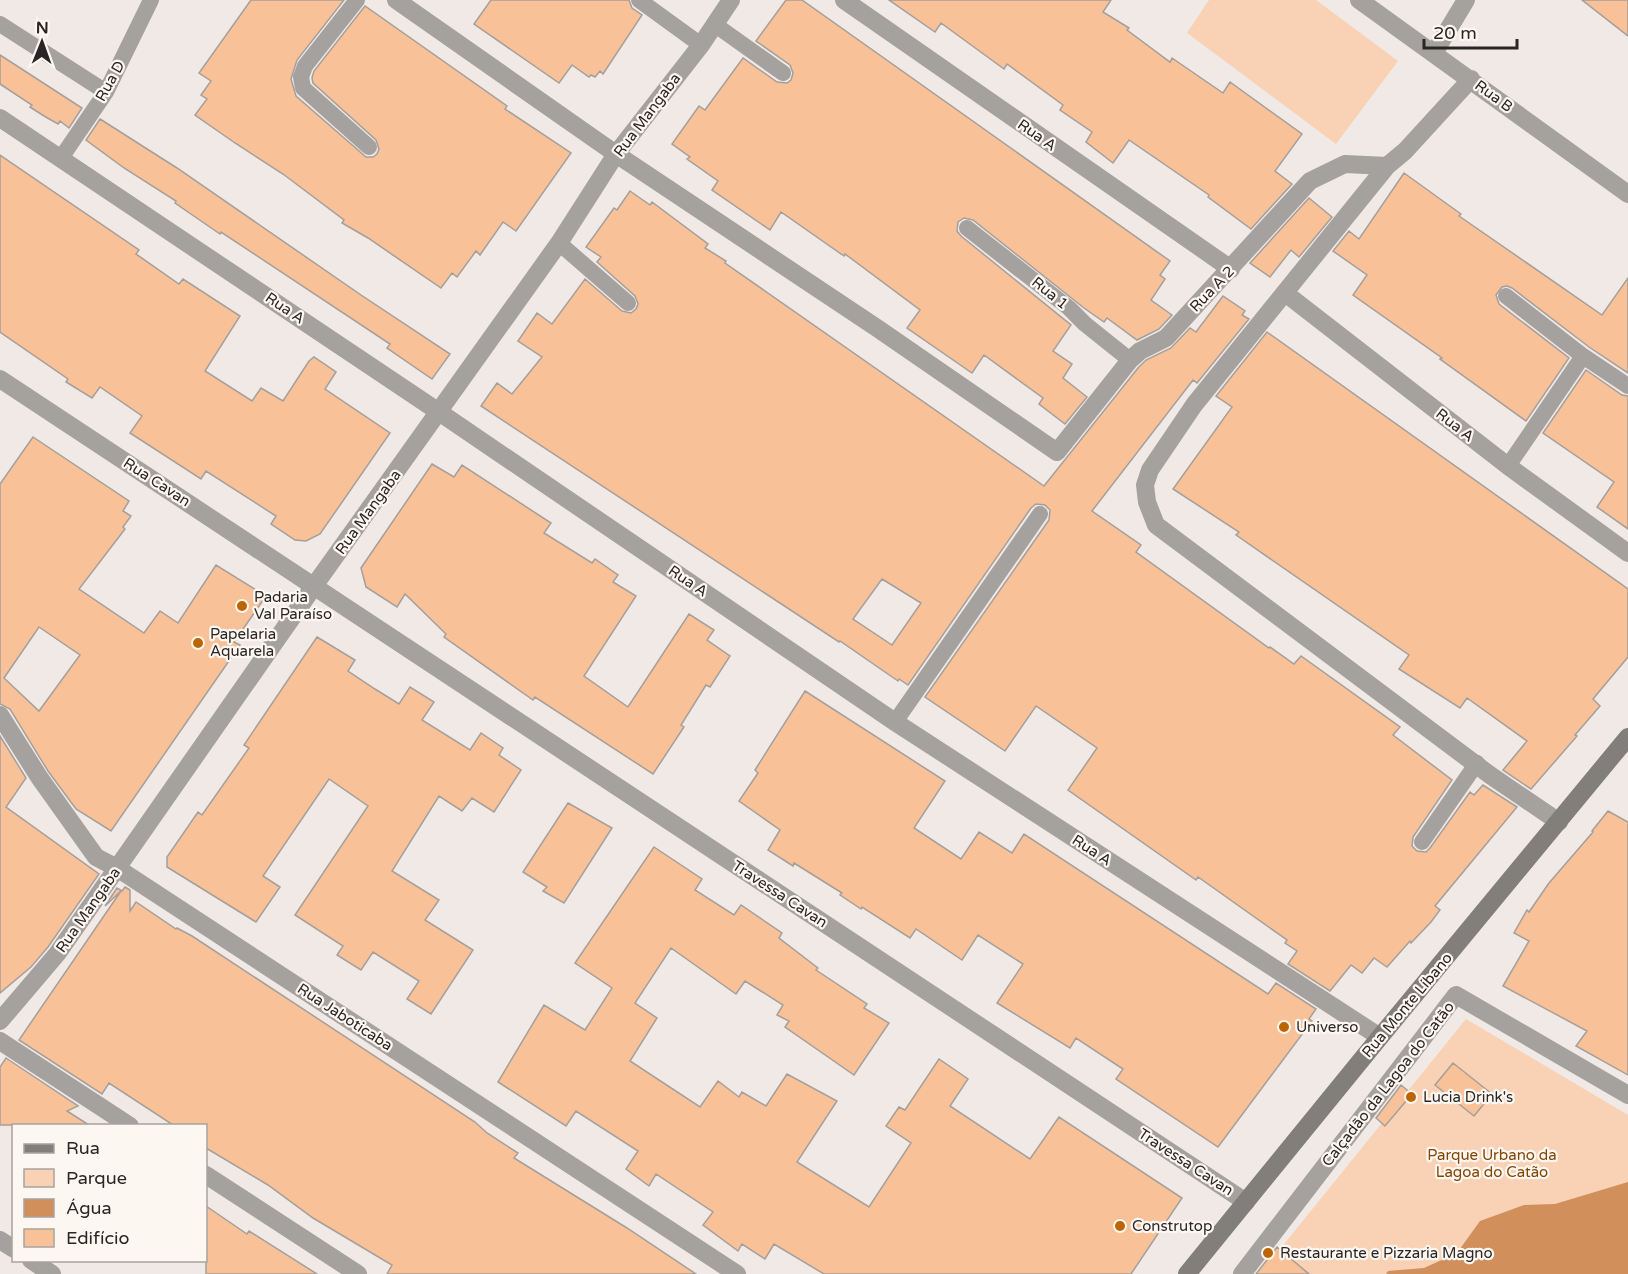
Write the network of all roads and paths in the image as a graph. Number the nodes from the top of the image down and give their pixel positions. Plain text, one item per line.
1 (151, 0) edge
2 (357, 0) edge
3 (396, 0) edge
4 (639, 0) edge
5 (731, 0) edge
6 (843, 0) edge
7 (1359, 0) edge
8 (1466, 0) edge
9 (0, 24) edge
10 (714, 24) junction
11 (701, 45) junction
12 (1434, 53) junction
13 (783, 73) dead end
14 (1471, 79) junction
15 (106, 92) junction
16 (0, 118) edge
17 (369, 147) dead end
18 (616, 154) junction
19 (61, 158) junction
20 (1387, 166) junction
21 (1628, 194) edge
22 (967, 228) dead end
23 (559, 243) junction
24 (1231, 269) junction
25 (1285, 293) junction
26 (1506, 296) dead end
27 (628, 303) dead end
28 (1583, 356) junction
29 (1130, 360) junction
30 (0, 379) edge
31 (1628, 386) edge
32 (440, 412) junction
33 (1508, 466) junction
34 (1040, 513) dead end
35 (1628, 553) edge
36 (314, 586) junction
37 (0, 715) edge
38 (895, 722) junction
39 (1628, 737) edge
40 (1477, 763) junction
41 (1559, 822) junction
42 (1422, 842) dead end
43 (117, 868) junction
44 (0, 1021) edge
45 (1380, 1037) junction
46 (0, 1041) edge
47 (1628, 1095) edge
48 (128, 1124) edge
49 (207, 1176) edge
50 (1246, 1202) junction
51 (34, 1262) edge
52 (52, 1274) edge
53 (358, 1274) edge
54 (737, 1274) edge
55 (1188, 1274) edge
56 (1242, 1274) edge

1 - 15 lane, Rua D
2 - 17 lane
3 - 18 street
4 - 11 lane
5 - 10 street, Rua Mangaba
6 - 24 street, Rua A
7 - 12 street, Rua B
8 - 12 street
9 - 15 lane
10 - 11 street, Rua Mangaba
10 - 13 lane
11 - 18 street, Rua Mangaba
12 - 14 street, Rua B
14 - 20 street
14 - 21 street, Rua B
15 - 19 lane, Rua D
16 - 19 street, Rua A
18 - 23 street, Rua Mangaba
18 - 29 street, Rua A 2
19 - 32 street, Rua A
20 - 24 street, Rua A 2
20 - 25 street
22 - 29 lane, Rua 1
23 - 27 lane
23 - 32 street, Rua Mangaba
24 - 29 street, Rua A 2
25 - 33 street, Rua A
25 - 40 street
26 - 28 lane
28 - 31 lane
28 - 33 lane
30 - 36 street, Rua Cavan
32 - 36 street, Rua Mangaba
32 - 38 street, Rua A
33 - 35 street, Rua A
34 - 38 lane
36 - 43 street, Rua Mangaba
36 - 50 street, Travessa Cavan
37 - 43 street, Rua Jaboticaba
38 - 45 street, Rua A
39 - 41 street, Rua Monte Líbano
40 - 41 street
40 - 42 lane
41 - 45 street, Rua Monte Líbano
43 - 44 street, Rua Mangaba
43 - 54 street, Rua Jaboticaba
45 - 50 street, Rua Monte Líbano
46 - 48 street
47 - 56 street, Calçadão da Lagoa do Catão
49 - 53 street
50 - 55 street, Rua Monte Líbano
51 - 52 street

